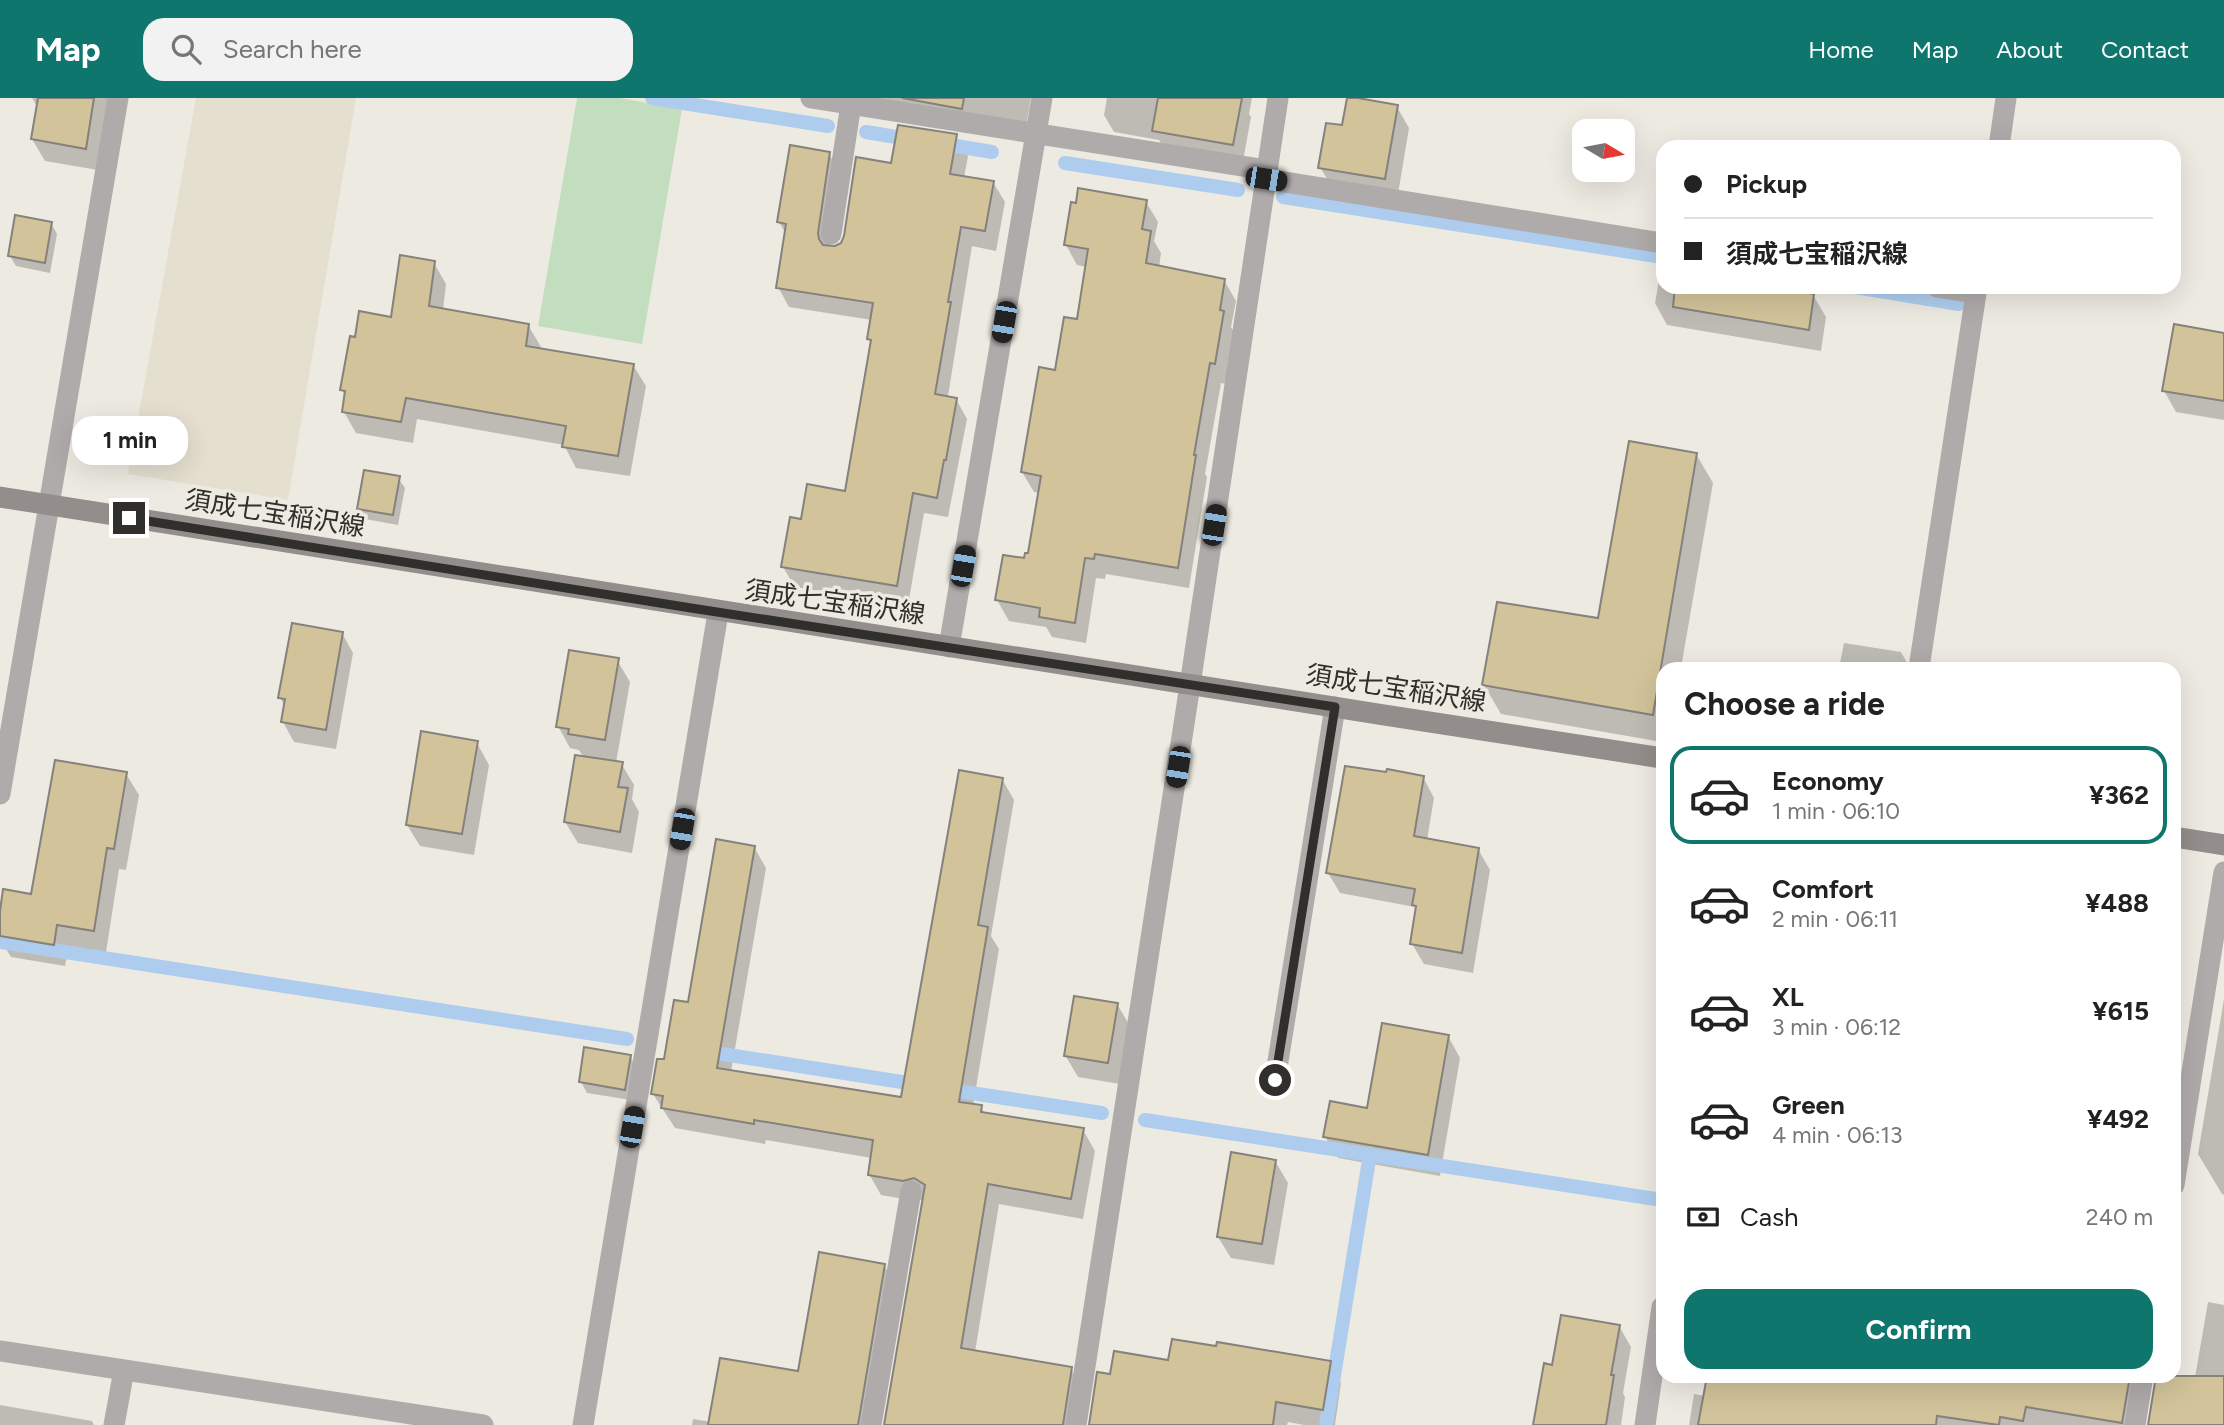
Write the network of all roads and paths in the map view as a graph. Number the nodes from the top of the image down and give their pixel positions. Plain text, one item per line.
1 (118, 98) edge
2 (815, 98) edge
3 (1042, 98) edge
4 (1278, 98) edge
5 (2006, 98) edge
6 (851, 104) junction
7 (1037, 133) junction
8 (2000, 140) edge
9 (1266, 174) junction
10 (831, 234) dead end
11 (1656, 242) edge
12 (1976, 294) edge
13 (0, 497) edge
14 (49, 505) junction
15 (718, 613) junction
16 (949, 647) junction
17 (1920, 662) edge
18 (1190, 685) junction
19 (1335, 707) junction
20 (1656, 757) edge
21 (0, 793) edge
22 (2181, 838) edge
23 (2224, 845) edge
24 (2224, 872) edge
25 (1275, 1080) dead end
26 (2181, 1141) edge
27 (911, 1191) dead end
28 (1656, 1346) edge
29 (0, 1351) edge
30 (124, 1370) junction
31 (2142, 1383) edge
32 (114, 1425) edge
33 (483, 1425) edge
34 (583, 1425) edge
35 (871, 1425) edge
36 (1076, 1425) edge
37 (1644, 1425) edge
38 (2135, 1425) edge

1 - 14 street
2 - 6 street
3 - 7 street
4 - 9 street
5 - 8 street
6 - 7 street
6 - 10 street
7 - 9 street
7 - 16 street
9 - 11 street
9 - 18 street
12 - 17 street
13 - 14 main road, 須成七宝稲沢線
14 - 15 main road, 須成七宝稲沢線
14 - 21 street
15 - 16 main road, 須成七宝稲沢線
15 - 34 street
16 - 18 main road, 須成七宝稲沢線
18 - 19 main road, 須成七宝稲沢線
18 - 36 street
19 - 20 main road, 須成七宝稲沢線
19 - 25 street
22 - 23 main road
24 - 26 street
27 - 35 street
28 - 37 street
29 - 30 street
30 - 32 street
30 - 33 street
31 - 38 street

